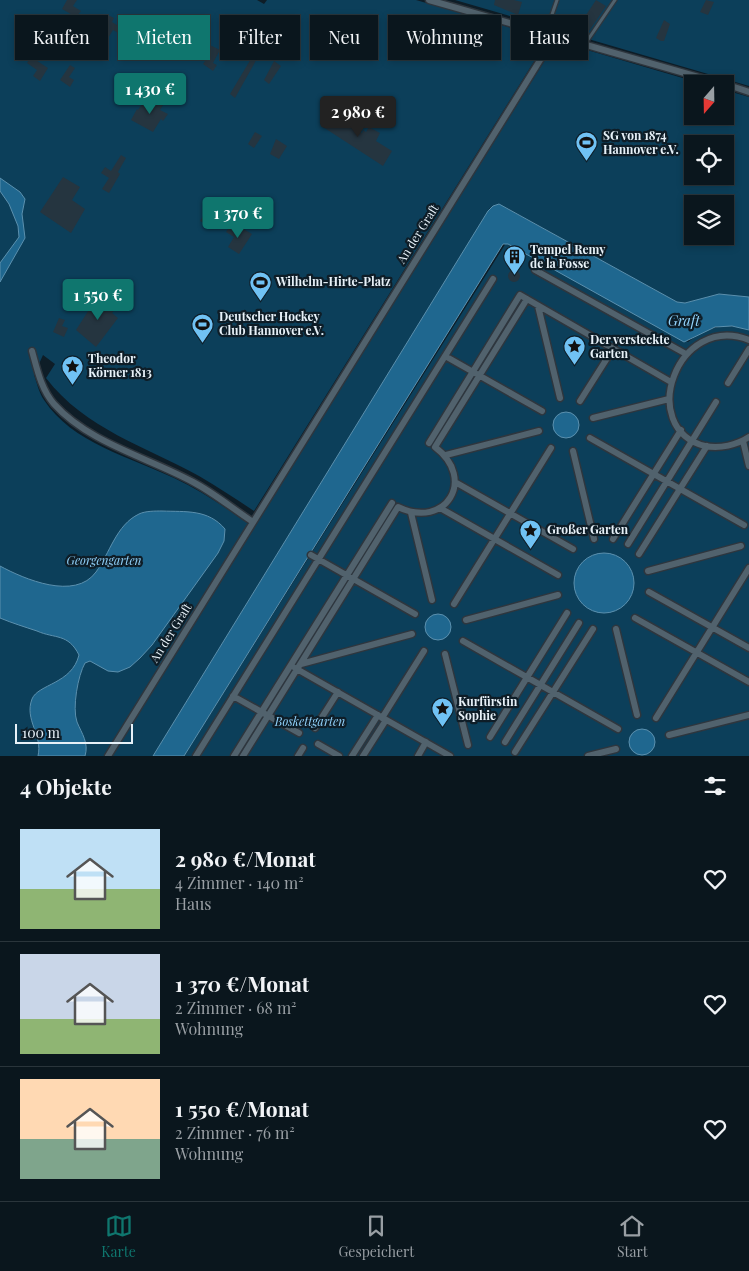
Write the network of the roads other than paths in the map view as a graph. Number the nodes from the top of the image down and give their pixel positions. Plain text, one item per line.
1 (429, 0) edge
2 (557, 0) edge
3 (614, 0) edge
4 (552, 15) edge
5 (511, 22) edge
6 (588, 39) edge
7 (588, 45) edge
8 (540, 60) edge
9 (693, 75) edge
10 (734, 87) edge
11 (749, 92) edge
12 (535, 270) dead end
13 (492, 280) dead end
14 (538, 306) junction
15 (749, 340) edge
16 (613, 349) junction
17 (749, 349) edge
18 (32, 351) dead end
19 (686, 354) junction
20 (445, 356) junction
21 (476, 373) junction
22 (671, 382) junction
23 (728, 383) dead end
24 (560, 398) dead end
25 (669, 399) junction
26 (580, 401) dead end
27 (716, 402) dead end
28 (542, 411) dead end
29 (593, 418) dead end
30 (681, 430) junction
31 (539, 431) dead end
32 (749, 437) edge
33 (590, 438) dead end
34 (743, 441) junction
35 (692, 442) junction
36 (429, 443) dead end
37 (707, 446) junction
38 (551, 448) dead end
39 (573, 451) dead end
40 (446, 455) junction
41 (749, 466) edge
42 (653, 474) junction
43 (455, 482) junction
44 (667, 482) junction
45 (681, 488) junction
46 (392, 503) dead end
47 (440, 508) junction
48 (411, 513) junction
49 (510, 513) junction
50 (253, 522) junction
51 (744, 525) dead end
52 (494, 539) junction
53 (594, 539) dead end
54 (613, 539) dead end
55 (628, 544) dead end
56 (741, 546) dead end
57 (574, 548) dead end
58 (639, 554) dead end
59 (311, 555) dead end
60 (318, 560) junction
61 (749, 568) edge
62 (648, 571) dead end
63 (558, 575) dead end
64 (350, 577) junction
65 (649, 592) dead end
66 (558, 595) dead end
67 (432, 600) dead end
68 (454, 604) dead end
69 (567, 613) dead end
70 (415, 614) dead end
71 (635, 618) dead end
72 (466, 620) dead end
73 (579, 623) dead end
74 (713, 627) junction
75 (616, 628) dead end
76 (593, 629) dead end
77 (412, 634) dead end
78 (463, 641) dead end
79 (749, 648) edge
80 (424, 650) dead end
81 (697, 653) junction
82 (445, 654) dead end
83 (296, 666) junction
84 (527, 677) junction
85 (749, 682) edge
86 (540, 684) junction
87 (554, 691) junction
88 (338, 692) junction
89 (234, 696) junction
90 (264, 714) junction
91 (636, 715) dead end
92 (749, 715) edge
93 (382, 717) junction
94 (656, 718) dead end
95 (315, 728) dead end
96 (618, 729) dead end
97 (299, 734) dead end
98 (669, 735) dead end
99 (490, 737) dead end
100 (426, 742) junction
101 (505, 742) dead end
102 (318, 744) dead end
103 (468, 745) dead end
104 (303, 748) dead end
105 (438, 749) junction
106 (616, 749) dead end
107 (515, 752) dead end
108 (108, 756) edge
109 (196, 756) edge
110 (234, 756) edge
111 (243, 756) edge
112 (298, 756) edge
113 (339, 756) edge
114 (352, 756) edge
115 (363, 756) edge
116 (418, 756) edge
117 (433, 756) edge
118 (450, 756) edge
119 (588, 756) edge

1 - 5 street
2 - 4 lane
3 - 6 lane
7 - 9 street
8 - 50 street, An der Graft
10 - 11 street
12 - 19 street
13 - 20 street
14 - 16 street
14 - 21 street
14 - 24 street
15 - 19 street
16 - 22 street
16 - 26 street
17 - 23 street
18 - 50 street
19 - 22 street
20 - 21 street
20 - 60 street
21 - 28 street
21 - 36 street
21 - 40 street
22 - 25 street
25 - 29 street
25 - 30 street
27 - 35 street
30 - 35 street
30 - 42 street
31 - 40 street
32 - 34 street
33 - 42 street
34 - 37 street
34 - 41 street
35 - 37 street
35 - 44 street
37 - 45 street
38 - 49 street
39 - 53 street
40 - 43 street
42 - 44 street
42 - 54 street
43 - 47 street
43 - 49 street
44 - 45 street
44 - 55 street
45 - 51 street
45 - 58 street
46 - 64 street
47 - 48 street
47 - 52 street
48 - 64 street
48 - 67 street
49 - 52 street
49 - 57 street
50 - 108 street, An der Graft
52 - 63 street
52 - 68 street
56 - 62 street
59 - 60 street
60 - 64 street
60 - 89 street
61 - 74 street
64 - 70 street
64 - 83 street
64 - 83 street
65 - 74 street
66 - 72 street
69 - 84 street
71 - 81 street
73 - 86 street
74 - 79 street
74 - 81 street
75 - 91 street
76 - 87 street
77 - 83 street
78 - 84 street
80 - 93 street
81 - 85 street
81 - 94 street
82 - 103 street
83 - 88 street
83 - 90 street
84 - 86 street
84 - 99 street
86 - 87 street
86 - 101 street
87 - 96 street
87 - 107 street
88 - 93 street
88 - 95 street
89 - 90 street
89 - 109 street
90 - 97 street
90 - 110 street
90 - 111 street
92 - 98 street
93 - 100 street
93 - 114 street
93 - 115 street
100 - 105 street
100 - 116 street
102 - 113 street
104 - 112 street
105 - 117 street
105 - 118 street
106 - 119 street

